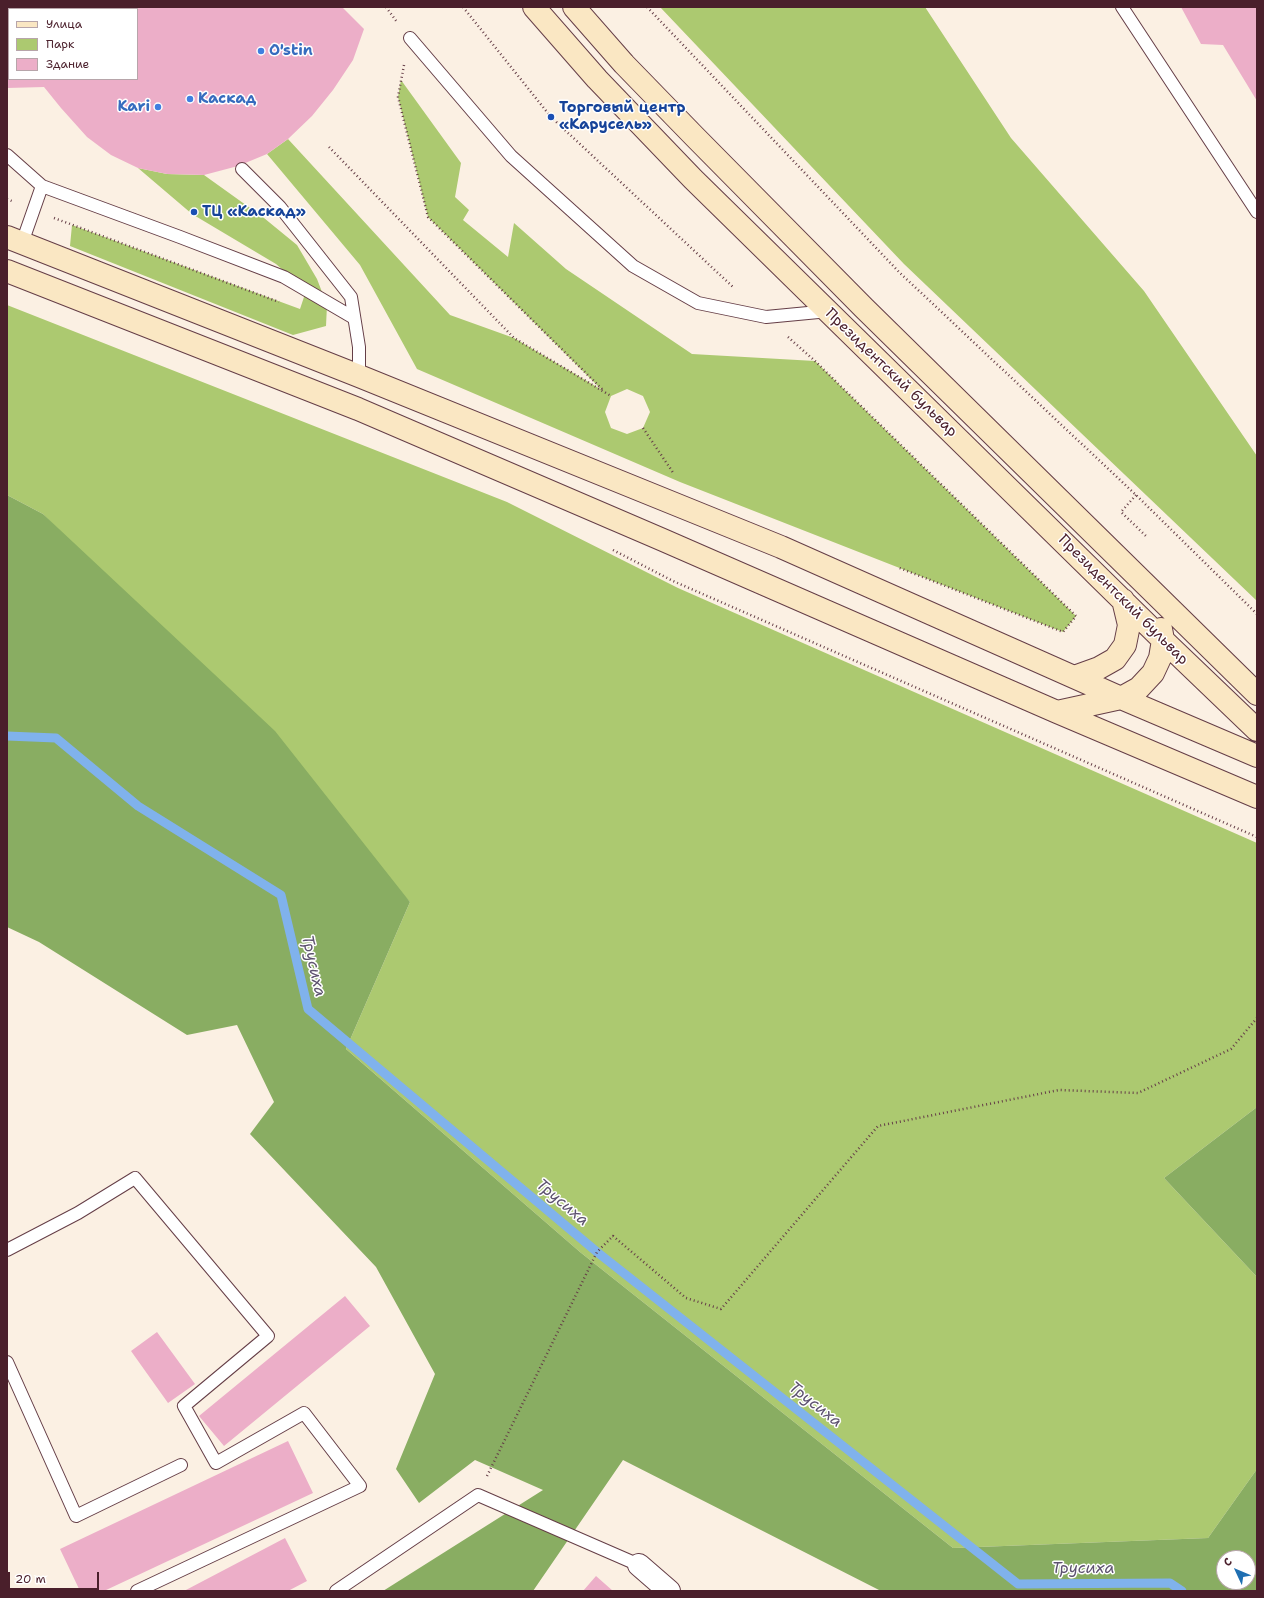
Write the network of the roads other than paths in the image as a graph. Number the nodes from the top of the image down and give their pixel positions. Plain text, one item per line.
1 (534, 7) edge
2 (574, 7) edge
3 (1122, 7) edge
4 (410, 38) dead end
5 (7, 156) edge
6 (242, 170) dead end
7 (42, 186) junction
8 (1257, 212) edge
9 (15, 240) edge
10 (7, 271) edge
11 (829, 311) junction
12 (354, 318) junction
13 (359, 376) junction
14 (1146, 587) junction
15 (1123, 600) junction
16 (1162, 640) junction
17 (1074, 677) junction
18 (1257, 694) edge
19 (1121, 698) junction
20 (1057, 712) junction
21 (1257, 730) edge
22 (1257, 756) edge
23 (1257, 796) edge
24 (7, 1250) edge
25 (7, 1362) edge
26 (181, 1465) dead end
27 (639, 1565) joint
28 (137, 1591) edge
29 (336, 1591) edge
30 (669, 1591) edge

1 - 11 main road, Президентский бульвар
2 - 14 main road, Президентский бульвар
3 - 8 lane
4 - 11 lane
5 - 7 lane
6 - 12 lane
7 - 9 lane
7 - 12 lane
9 - 13 main road
10 - 20 main road
11 - 15 main road, Президентский бульвар
12 - 13 lane
13 - 17 main road
14 - 16 main road
14 - 18 main road, Президентский бульвар
15 - 16 main road, Президентский бульвар
15 - 17 main road
16 - 19 main road
16 - 21 main road, Президентский бульвар
17 - 19 main road
19 - 20 main road
19 - 22 main road
20 - 23 main road
24 - 28 lane
25 - 26 lane
27 - 29 lane
27 - 30 street

